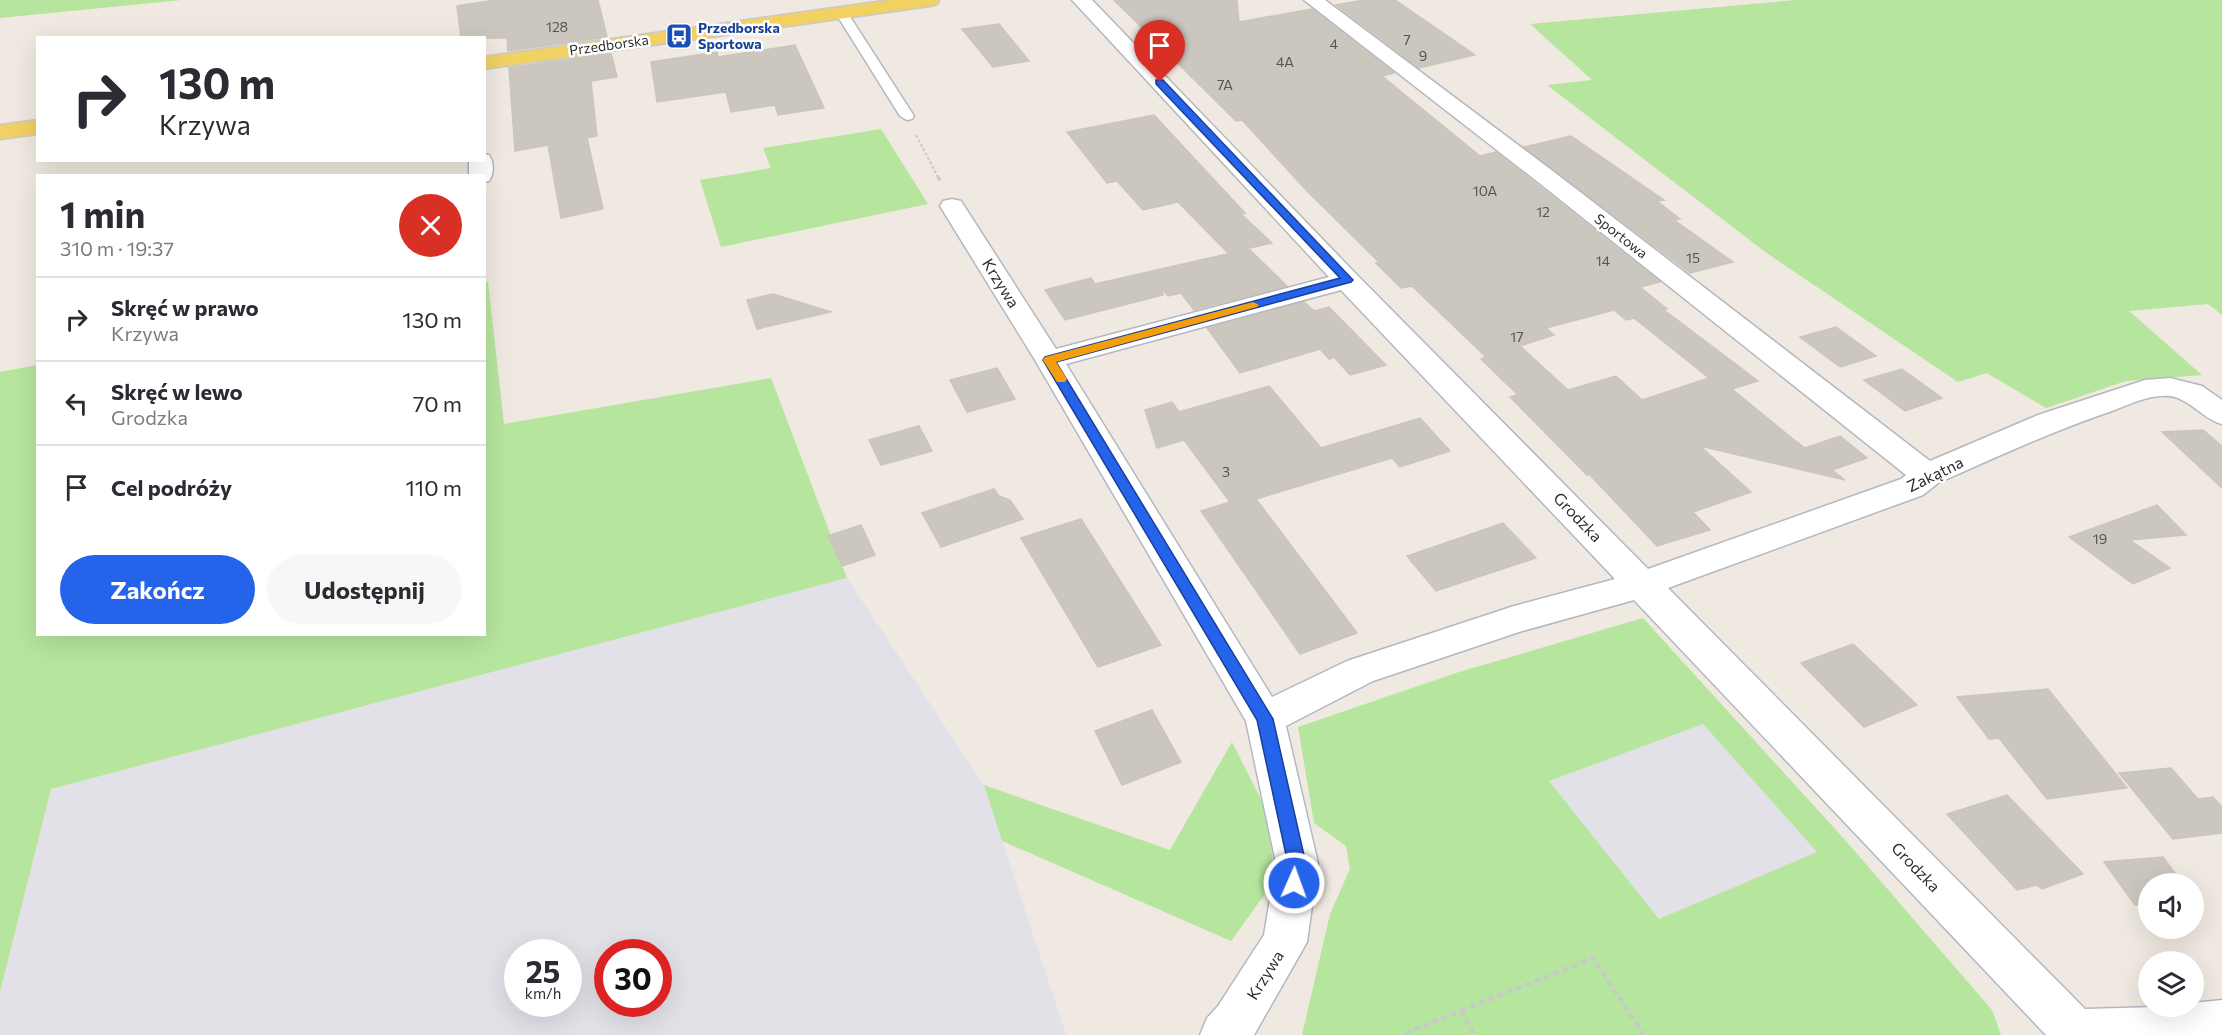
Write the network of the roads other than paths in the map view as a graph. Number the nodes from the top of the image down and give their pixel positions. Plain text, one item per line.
1 (930, 0) edge
2 (1081, 0) edge
3 (1313, 0) edge
4 (841, 12) junction
5 (486, 63) edge
6 (907, 116) road end
7 (36, 127) edge
8 (0, 132) edge
9 (952, 206) road end
10 (1347, 280) junction
11 (1049, 360) junction
12 (2222, 414) edge
13 (1928, 475) junction
14 (1643, 584) junction
15 (1265, 719) junction
16 (2222, 1023) edge
17 (2076, 1034) edge
18 (1224, 1035) edge

1 - 4 main road, Przedborska
2 - 10 street, Grodzka
3 - 13 street, Sportowa
4 - 5 main road, Przedborska
4 - 6 lane
7 - 8 main road
9 - 11 street, Krzywa
10 - 11 street
10 - 14 street, Grodzka
11 - 15 street, Krzywa
12 - 13 street, Zakątna
13 - 14 street, Zakątna
14 - 15 street, Zakątna
14 - 17 street, Grodzka
15 - 18 street, Krzywa
16 - 17 street

